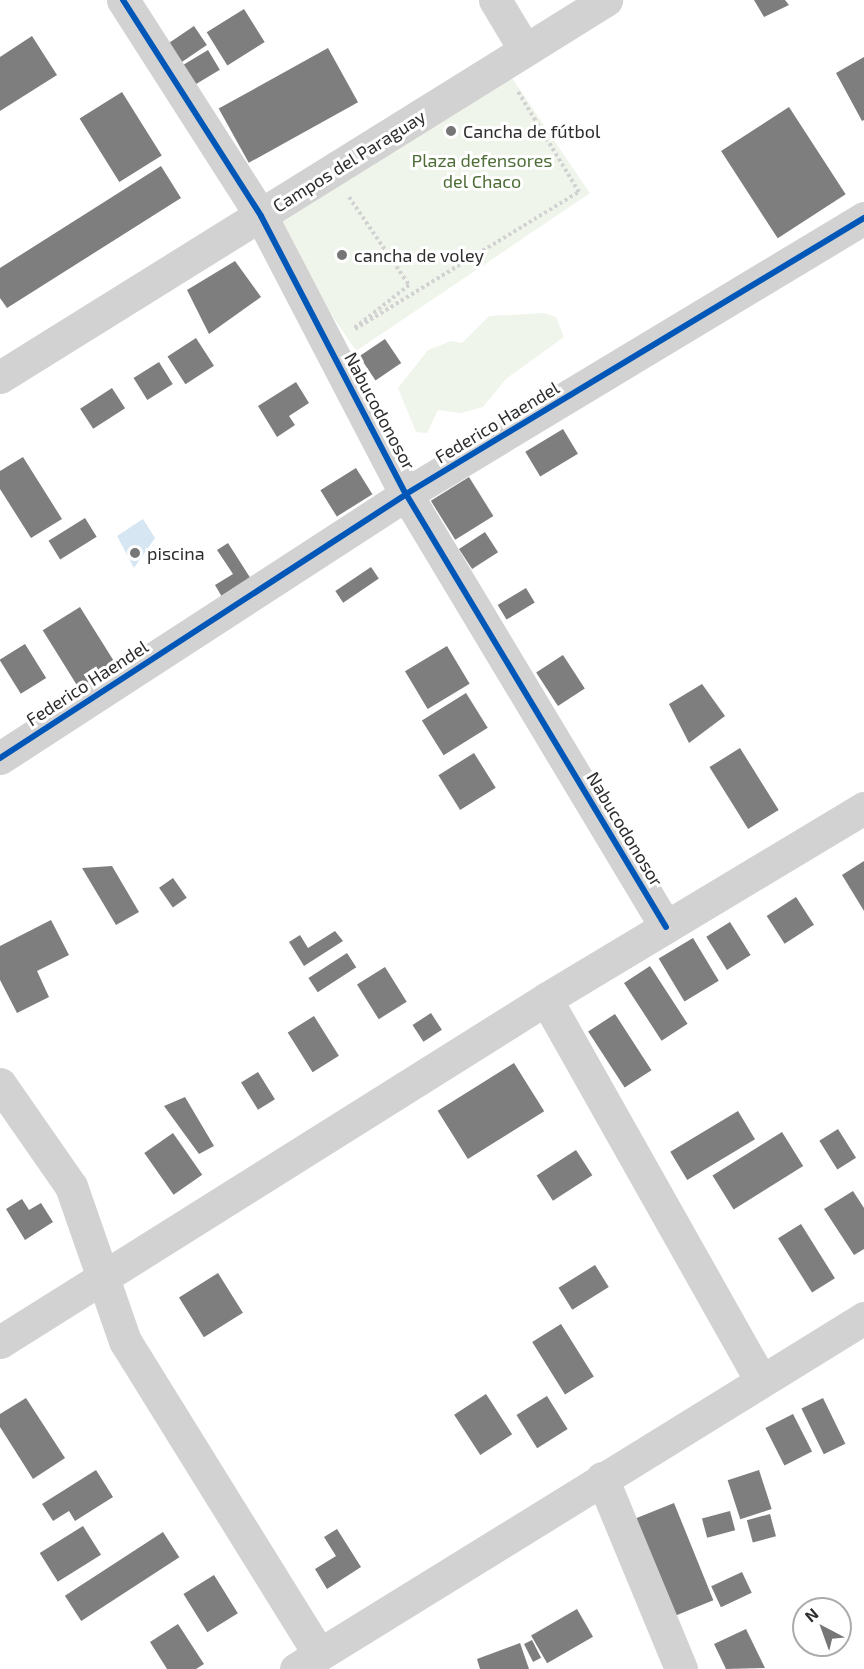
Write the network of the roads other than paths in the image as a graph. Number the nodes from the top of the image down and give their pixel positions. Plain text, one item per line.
1 (123, 0) edge
2 (495, 0) edge
3 (606, 0) edge
4 (525, 50) junction
5 (261, 216) junction
6 (864, 218) edge
7 (0, 377) edge
8 (406, 494) junction
9 (0, 758) edge
10 (864, 808) edge
11 (666, 927) junction
12 (546, 999) junction
13 (5, 1103) edge
14 (103, 1275) junction
15 (864, 1318) edge
16 (0, 1342) edge
17 (760, 1379) junction
18 (602, 1478) junction
19 (307, 1662) edge
20 (681, 1669) edge

1 - 5 street, Nabucodonosor
2 - 4 street
3 - 4 street, Campos del Paraguay
4 - 5 street, Campos del Paraguay
5 - 7 street, Campos del Paraguay
5 - 8 street, Nabucodonosor
6 - 8 street, Federico Haendel
8 - 9 street, Federico Haendel
8 - 11 street, Nabucodonosor
10 - 11 street
11 - 12 street
12 - 14 street
12 - 17 street
13 - 14 street
14 - 16 street
14 - 19 street
15 - 17 street
17 - 18 street
18 - 19 street
18 - 20 street

